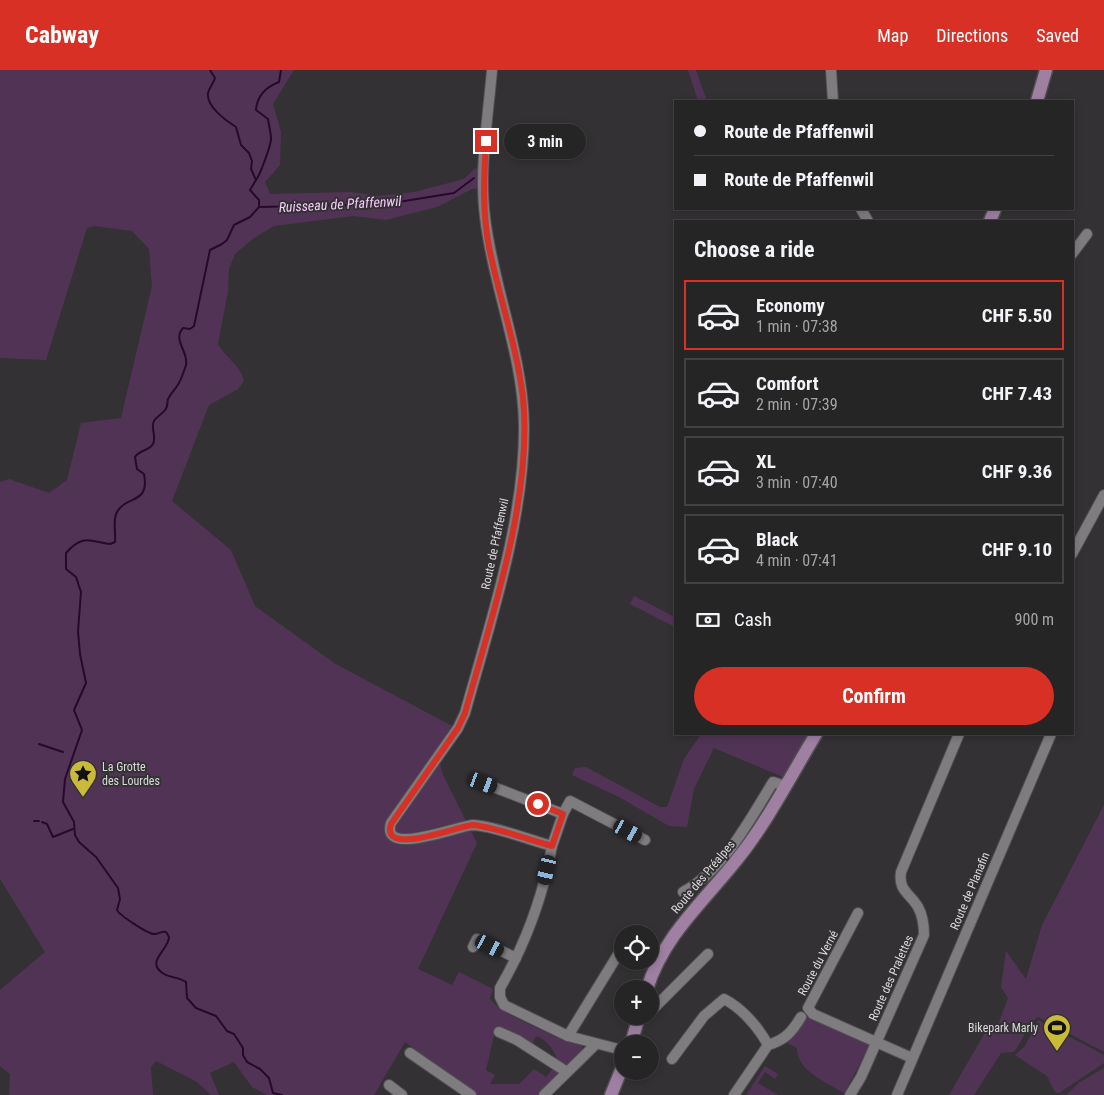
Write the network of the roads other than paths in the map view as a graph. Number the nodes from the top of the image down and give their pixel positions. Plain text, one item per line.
1 (492, 70) edge
2 (831, 70) edge
3 (1046, 70) edge
4 (833, 100) edge
5 (1037, 100) edge
6 (1087, 234) dead end
7 (1074, 251) edge
8 (1104, 494) edge
9 (1074, 550) edge
10 (815, 735) edge
11 (959, 735) edge
12 (1052, 735) edge
13 (483, 783) dead end
14 (785, 786) junction
15 (563, 814) junction
16 (645, 840) dead end
17 (552, 846) junction
18 (683, 892) dead end
19 (858, 914) dead end
20 (477, 939) dead end
21 (708, 954) dead end
22 (516, 958) junction
23 (614, 961) edge
24 (651, 980) edge
25 (659, 1003) edge
26 (801, 1017) dead end
27 (499, 1032) dead end
28 (568, 1036) junction
29 (877, 1041) junction
30 (596, 1044) junction
31 (768, 1045) junction
32 (614, 1048) edge
33 (410, 1053) dead end
34 (912, 1058) junction
35 (672, 1059) dead end
36 (567, 1072) junction
37 (618, 1080) edge
38 (389, 1085) dead end
39 (458, 1091) edge
40 (402, 1095) edge
41 (471, 1095) edge
42 (544, 1095) edge
43 (612, 1095) edge
44 (734, 1095) edge
45 (850, 1095) edge
46 (897, 1095) edge

1 - 17 street, Route de Pfaffenwil
2 - 4 street
3 - 5 main road
6 - 7 street
8 - 9 street
10 - 14 main road, Route des Préalpes
11 - 29 street, Route des Pralettes
12 - 34 street, Route de Planafin
13 - 15 street
14 - 18 street, Route des Préalpes
14 - 24 main road, Route des Préalpes
15 - 16 street
15 - 17 street
17 - 22 street
19 - 29 street, Route du Verné
20 - 22 street
21 - 25 street
22 - 28 street
23 - 28 street
26 - 31 street
27 - 36 street
28 - 30 street
29 - 34 street
29 - 45 street, Route des Pralettes
30 - 32 street
30 - 36 street
31 - 35 street
31 - 44 street
33 - 39 street
34 - 46 street, Route de Planafin
36 - 42 street
37 - 43 main road
38 - 40 street
39 - 41 street

